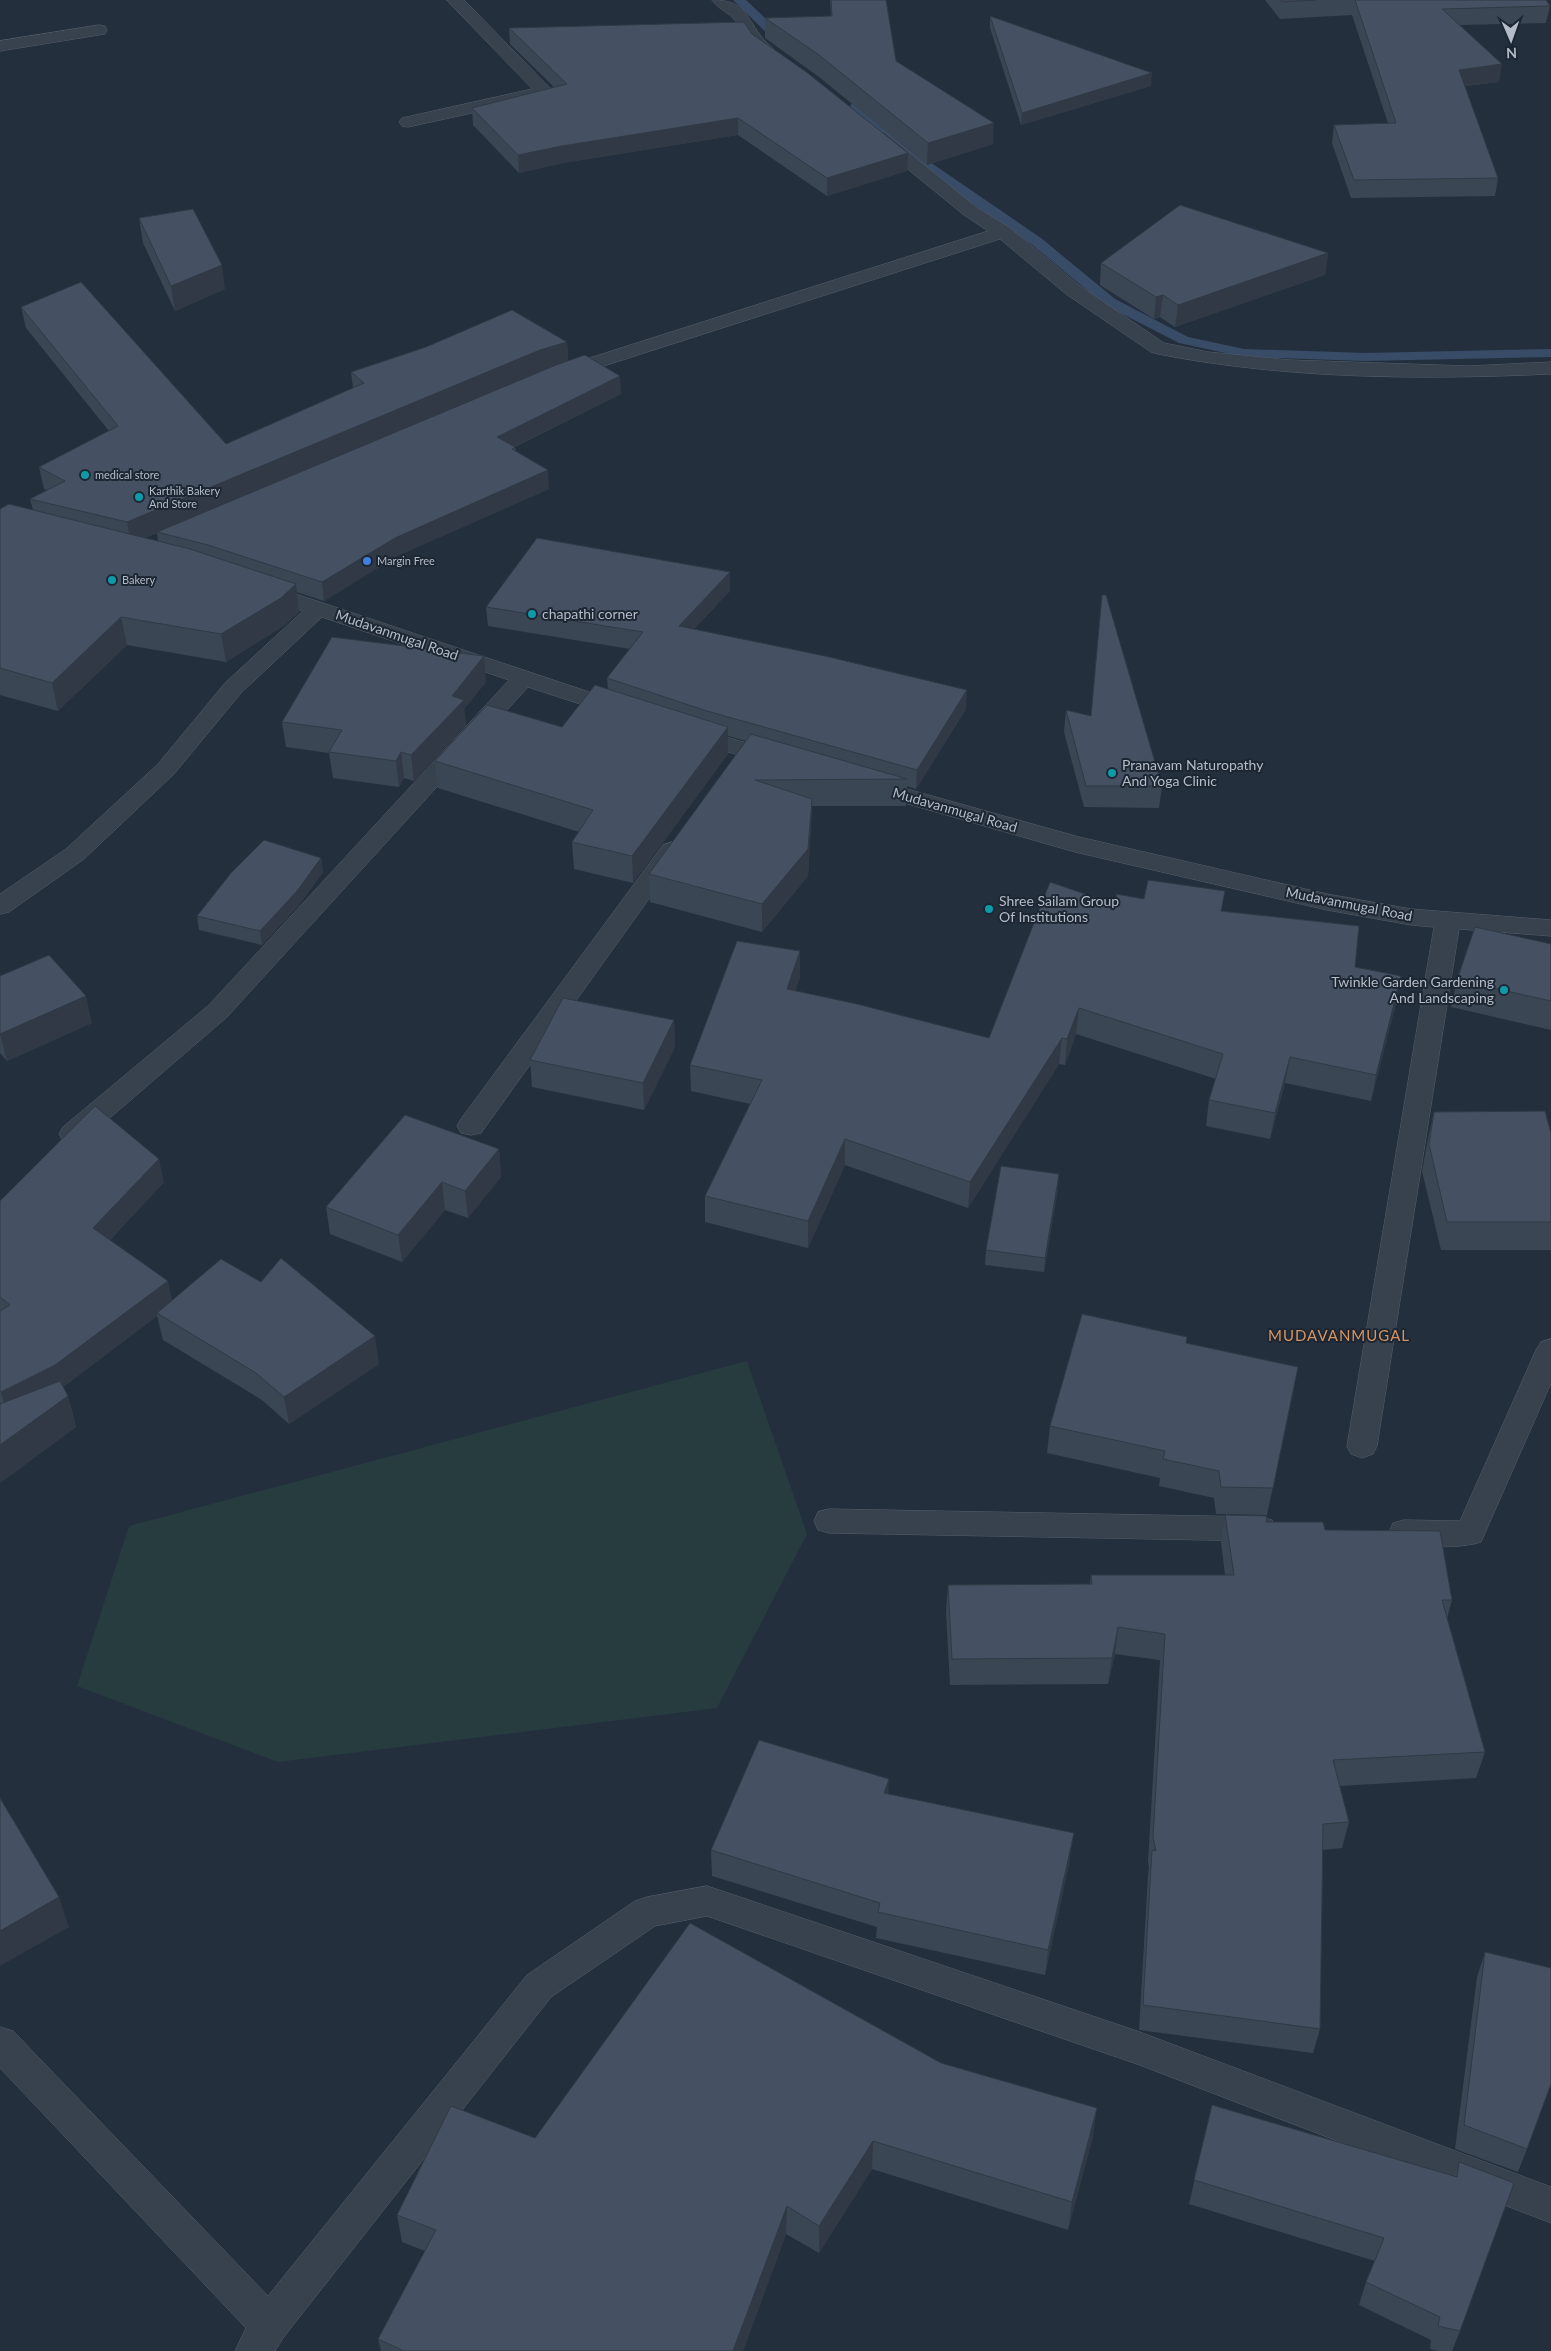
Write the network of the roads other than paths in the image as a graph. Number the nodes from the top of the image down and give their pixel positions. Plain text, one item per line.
1 (454, 0) edge
2 (720, 0) edge
3 (100, 30) dead end
4 (0, 46) edge
5 (782, 61) edge
6 (408, 122) dead end
7 (865, 125) edge
8 (1004, 232) junction
9 (1551, 368) edge
10 (540, 381) edge
11 (238, 582) edge
12 (319, 608) junction
13 (524, 678) junction
14 (644, 718) edge
15 (672, 728) edge
16 (745, 750) junction
17 (802, 766) edge
18 (728, 774) edge
19 (849, 780) edge
20 (687, 828) edge
21 (0, 906) edge
22 (1448, 920) junction
23 (1551, 928) edge
24 (471, 1126) dead end
25 (56, 1149) edge
26 (1551, 1350) edge
27 (1362, 1446) dead end
28 (829, 1521) dead end
29 (1293, 1530) edge
30 (1381, 1532) edge
31 (0, 2043) edge
32 (1551, 2205) edge
33 (262, 2338) edge

1 - 6 street
2 - 5 street
3 - 4 street
7 - 8 street
8 - 9 street
8 - 10 street
11 - 12 street, Mudavanmugal Road
12 - 13 street, Mudavanmugal Road
12 - 21 street
13 - 14 street, Mudavanmugal Road
13 - 25 street
15 - 16 street
16 - 17 street
16 - 18 street
19 - 22 street, Mudavanmugal Road
20 - 24 street
22 - 23 street, Mudavanmugal Road
22 - 27 street
26 - 30 street
28 - 29 street
31 - 33 street
32 - 33 street

